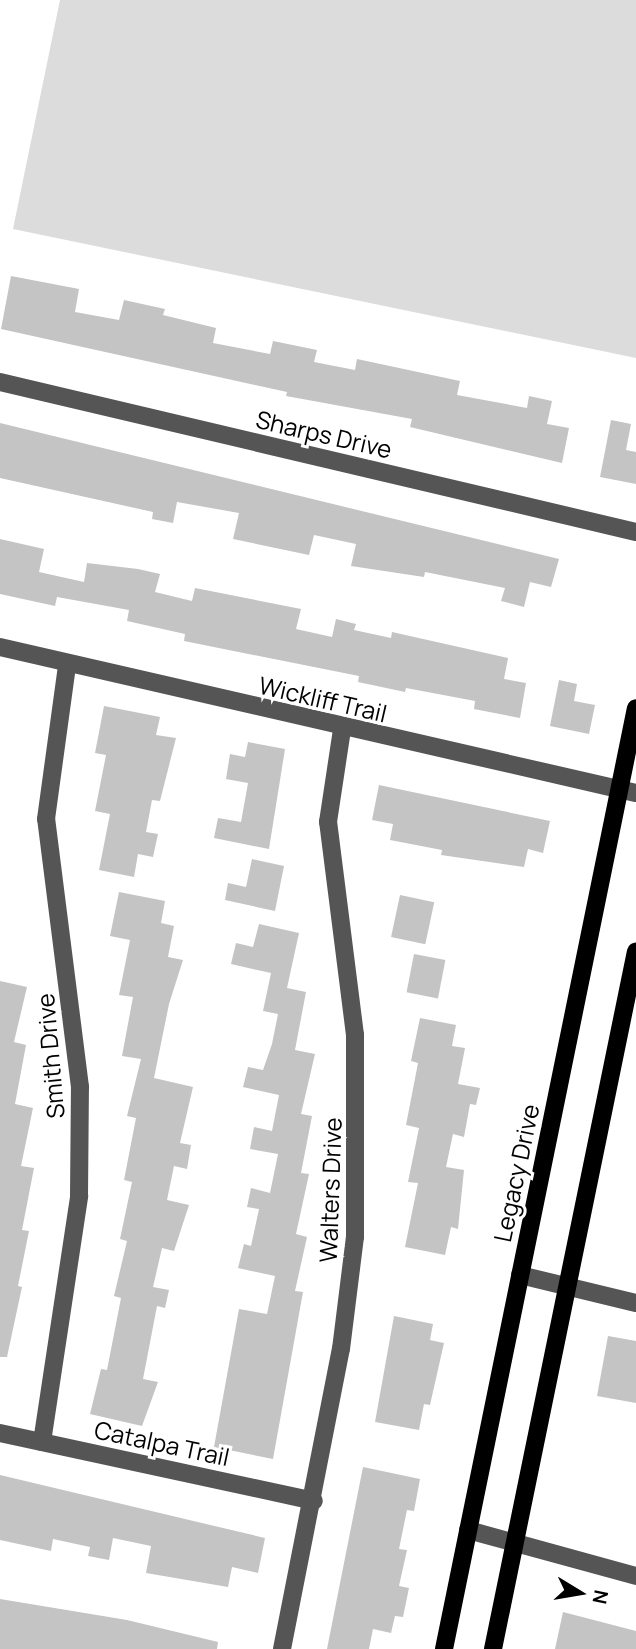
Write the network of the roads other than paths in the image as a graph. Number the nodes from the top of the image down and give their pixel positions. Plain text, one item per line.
1 (0, 382) edge
2 (636, 532) edge
3 (0, 647) edge
4 (67, 665) junction
5 (636, 708) edge
6 (342, 729) junction
7 (628, 792) edge
8 (636, 951) edge
9 (520, 1275) junction
10 (567, 1288) junction
11 (636, 1303) edge
12 (0, 1433) edge
13 (42, 1443) junction
14 (314, 1501) junction
15 (468, 1530) junction
16 (515, 1542) junction
17 (636, 1576) edge
18 (282, 1649) edge
19 (444, 1649) edge
20 (493, 1649) edge

1 - 2 street, Sharps Drive
3 - 4 street, Wickliff Trail
4 - 6 street, Wickliff Trail
4 - 13 street, Smith Drive
5 - 7 main road, Legacy Drive
6 - 7 street, Wickliff Trail
6 - 14 street, Walters Drive
7 - 9 main road, Legacy Drive
8 - 10 main road
9 - 10 street
9 - 15 main road, Legacy Drive
10 - 11 street
10 - 16 main road
12 - 13 street, Catalpa Trail
13 - 14 street, Catalpa Trail
14 - 18 street, Walters Drive
15 - 16 street
15 - 19 main road, Legacy Drive
16 - 17 street
16 - 20 main road

